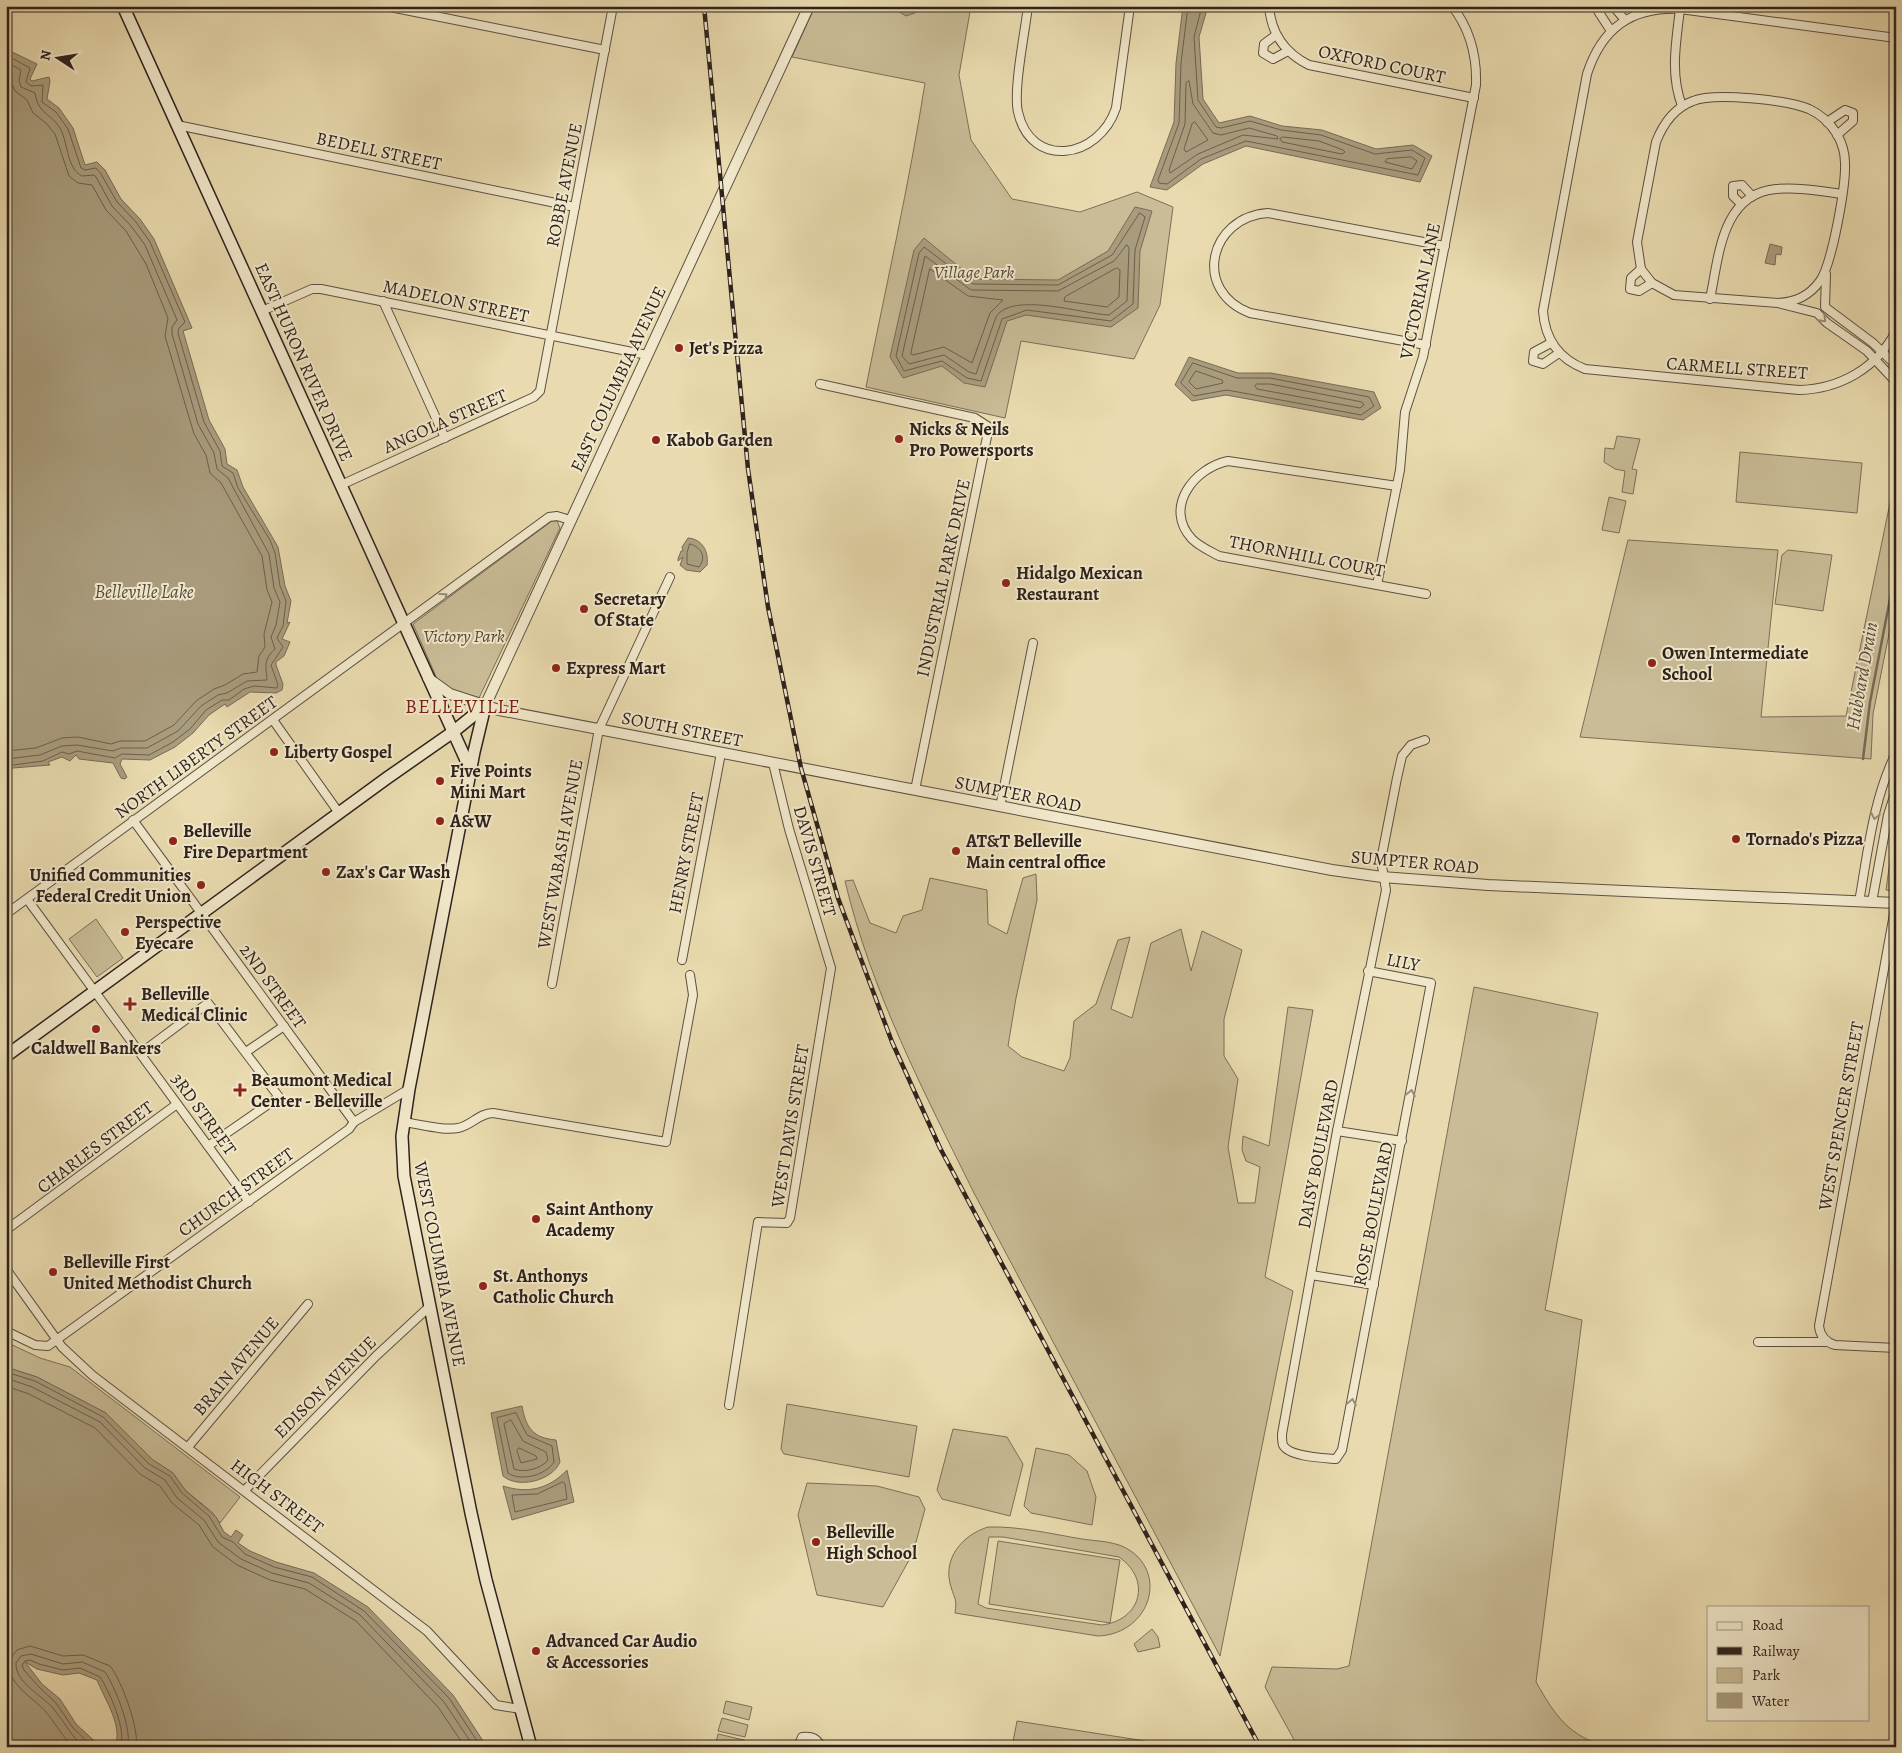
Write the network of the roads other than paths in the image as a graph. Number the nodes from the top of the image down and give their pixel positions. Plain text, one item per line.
1 (123, 6) edge
2 (385, 6) edge
3 (613, 6) edge
4 (809, 6) edge
5 (1028, 6) edge
6 (1130, 6) edge
7 (1269, 6) edge
8 (1601, 6) edge
9 (1613, 6) edge
10 (1456, 8) edge
11 (1680, 9) junction
12 (1625, 20) junction
13 (1611, 31) junction
14 (1276, 35) junction
15 (1896, 38) edge
16 (605, 50) junction
17 (1288, 51) junction
18 (1474, 98) junction
19 (1682, 106) junction
20 (1827, 122) junction
21 (177, 125) junction
22 (1837, 135) junction
23 (1842, 194) junction
24 (1752, 196) junction
25 (1741, 204) junction
26 (575, 207) junction
27 (1445, 246) junction
28 (1827, 265) junction
29 (1641, 269) junction
30 (1652, 283) junction
31 (1710, 299) junction
32 (383, 301) junction
33 (1778, 303) junction
34 (262, 312) junction
35 (1896, 331) edge
36 (551, 336) junction
37 (1551, 343) junction
38 (1426, 345) junction
39 (1883, 351) junction
40 (1559, 353) junction
41 (647, 356) junction
42 (1874, 358) junction
43 (1896, 365) edge
44 (544, 369) joint
45 (1896, 382) edge
46 (820, 384) dead end
47 (445, 438) junction
48 (341, 485) junction
49 (1396, 486) junction
50 (570, 520) junction
51 (670, 577) dead end
52 (1377, 585) junction
53 (1426, 594) dead end
54 (404, 624) junction
55 (1033, 643) dead end
56 (427, 678) junction
57 (486, 706) junction
58 (272, 720) junction
59 (599, 729) junction
60 (453, 732) junction
61 (1425, 740) dead end
62 (721, 753) junction
63 (1895, 757) edge
64 (773, 763) junction
65 (470, 771) junction
66 (915, 790) junction
67 (1896, 790) edge
68 (938, 795) joint
69 (1000, 807) junction
70 (339, 813) junction
71 (133, 820) junction
72 (1382, 877) junction
73 (27, 899) junction
74 (1859, 902) junction
75 (1872, 902) junction
76 (1896, 903) edge
77 (6, 914) edge
78 (202, 914) junction
79 (682, 960) dead end
80 (831, 968) joint
81 (1368, 971) junction
82 (690, 976) dead end
83 (1431, 983) joint
84 (552, 984) dead end
85 (94, 991) junction
86 (284, 1026) junction
87 (246, 1052) junction
88 (141, 1053) junction
89 (6, 1056) edge
90 (409, 1089) junction
91 (177, 1104) junction
92 (354, 1122) junction
93 (403, 1122) junction
94 (1337, 1131) junction
95 (1402, 1141) junction
96 (208, 1146) junction
97 (249, 1202) junction
98 (6, 1230) edge
99 (6, 1269) edge
100 (1311, 1275) junction
101 (1374, 1285) junction
102 (308, 1304) dead end
103 (429, 1307) junction
104 (6, 1331) edge
105 (56, 1339) junction
106 (1758, 1342) dead end
107 (1826, 1342) junction
108 (1896, 1348) edge
109 (729, 1405) dead end
110 (188, 1447) junction
111 (1342, 1450) joint
112 (245, 1490) junction
113 (520, 1709) junction
114 (531, 1747) edge
115 (798, 1747) edge
116 (822, 1747) edge

1 - 21 main road, EAST HURON RIVER DRIVE
2 - 16 street
3 - 16 street, ROBBE AVENUE
4 - 41 street, EAST COLUMBIA AVENUE
5 - 6 street
7 - 14 street, OXFORD COURT
8 - 13 street
9 - 12 street
10 - 18 street, VICTORIAN LANE
11 - 12 street, CARMELL STREET
11 - 15 street, CARMELL STREET
11 - 19 street
12 - 13 street, CARMELL STREET
13 - 37 street, CARMELL STREET
14 - 17 street, OXFORD COURT
14 - 17 street
16 - 26 street, ROBBE AVENUE
17 - 18 street, OXFORD COURT
18 - 27 street, VICTORIAN LANE
19 - 20 street
19 - 29 street
20 - 22 street
20 - 22 street
21 - 26 street, BEDELL STREET
21 - 34 main road, EAST HURON RIVER DRIVE
22 - 23 street
23 - 24 street
23 - 28 street
24 - 25 street
24 - 25 street
25 - 31 street
26 - 36 street, ROBBE AVENUE
27 - 38 street, VICTORIAN LANE
27 - 38 street
28 - 33 street
28 - 39 street
29 - 30 street
29 - 30 street
30 - 31 street
31 - 33 street
32 - 34 street, MADELON STREET
32 - 36 street, MADELON STREET
32 - 47 street
33 -> 42 street
34 - 48 main road, EAST HURON RIVER DRIVE
35 - 39 street, CARMELL STREET
36 - 41 street, MADELON STREET
36 - 44 street, ROBBE AVENUE
37 - 40 street, CARMELL STREET
37 - 40 street
38 - 49 street, VICTORIAN LANE
39 - 42 street, CARMELL STREET
39 - 43 street
40 - 42 street, CARMELL STREET
41 - 50 street, EAST COLUMBIA AVENUE
42 - 45 street
44 - 47 street, ANGOLA STREET
46 - 66 street, INDUSTRIAL PARK DRIVE
47 - 48 street, ANGOLA STREET
48 - 54 main road, EAST HURON RIVER DRIVE
49 - 52 street, VICTORIAN LANE
49 - 52 street, THORNHILL COURT
54 -> 50 street, NORTH LIBERTY STREET
50 - 57 street, EAST COLUMBIA AVENUE
51 - 59 street, WEST WABASH AVENUE
52 - 53 street, THORNHILL COURT
54 - 56 main road, EAST HURON RIVER DRIVE
54 - 58 street, NORTH LIBERTY STREET
55 - 69 street
56 - 57 street, SOUTH STREET
56 - 60 main road, EAST HURON RIVER DRIVE
57 - 59 street, SOUTH STREET
57 - 60 main road
57 - 65 main road, WEST COLUMBIA AVENUE
58 - 70 street
58 - 71 street, NORTH LIBERTY STREET
59 - 62 street, SOUTH STREET
59 - 84 street, WEST WABASH AVENUE
60 - 65 main road, EAST HURON RIVER DRIVE
60 - 70 main road
61 - 72 street, DAISY BOULEVARD
62 - 64 street, SOUTH STREET
62 - 79 street, HENRY STREET
63 -> 74 street
64 - 66 street, SOUTH STREET
64 - 80 street, DAVIS STREET
65 - 90 main road, WEST COLUMBIA AVENUE
66 - 68 street, SOUTH STREET
67 - 75 street
68 - 69 street, SUMPTER ROAD
69 - 72 street, SUMPTER ROAD
70 - 78 main road
71 - 73 street, NORTH LIBERTY STREET
71 - 78 street, 2ND STREET
72 - 74 street, SUMPTER ROAD
72 - 81 street, DAISY BOULEVARD
73 - 77 street, NORTH LIBERTY STREET
73 - 85 street, 3RD STREET
74 - 75 street, SUMPTER ROAD
75 - 76 street, SUMPTER ROAD
76 - 107 street, WEST SPENCER STREET
78 - 85 main road
78 - 86 street, 2ND STREET
80 - 109 street, WEST DAVIS STREET
81 - 83 street, LILY
81 - 94 street, DAISY BOULEVARD
82 - 93 street
95 -> 83 street, ROSE BOULEVARD
85 - 88 street, 3RD STREET
85 - 89 main road
86 - 87 street
86 - 92 street, 2ND STREET
87 - 88 street
87 - 96 street
88 - 91 street, 3RD STREET
90 - 92 street, CHURCH STREET
90 - 93 main road, WEST COLUMBIA AVENUE
91 - 96 street, 3RD STREET
91 - 98 street, CHARLES STREET
92 - 97 street, CHURCH STREET
93 - 103 main road, WEST COLUMBIA AVENUE
94 - 95 street
94 - 100 street, DAISY BOULEVARD
95 - 101 street, ROSE BOULEVARD
96 - 97 street, 3RD STREET
97 - 105 street, CHURCH STREET
99 - 105 street, HIGH STREET
100 - 101 street
100 - 111 street, DAISY BOULEVARD
111 -> 101 street, ROSE BOULEVARD
102 - 110 street, BRAIN AVENUE
103 - 112 street, EDISON AVENUE
103 - 113 main road, WEST COLUMBIA AVENUE
104 - 105 street
105 - 110 street, HIGH STREET
106 - 107 street
107 - 108 street
110 - 112 street, HIGH STREET
112 - 113 street, HIGH STREET
113 - 114 main road, WEST COLUMBIA AVENUE
115 - 116 street

